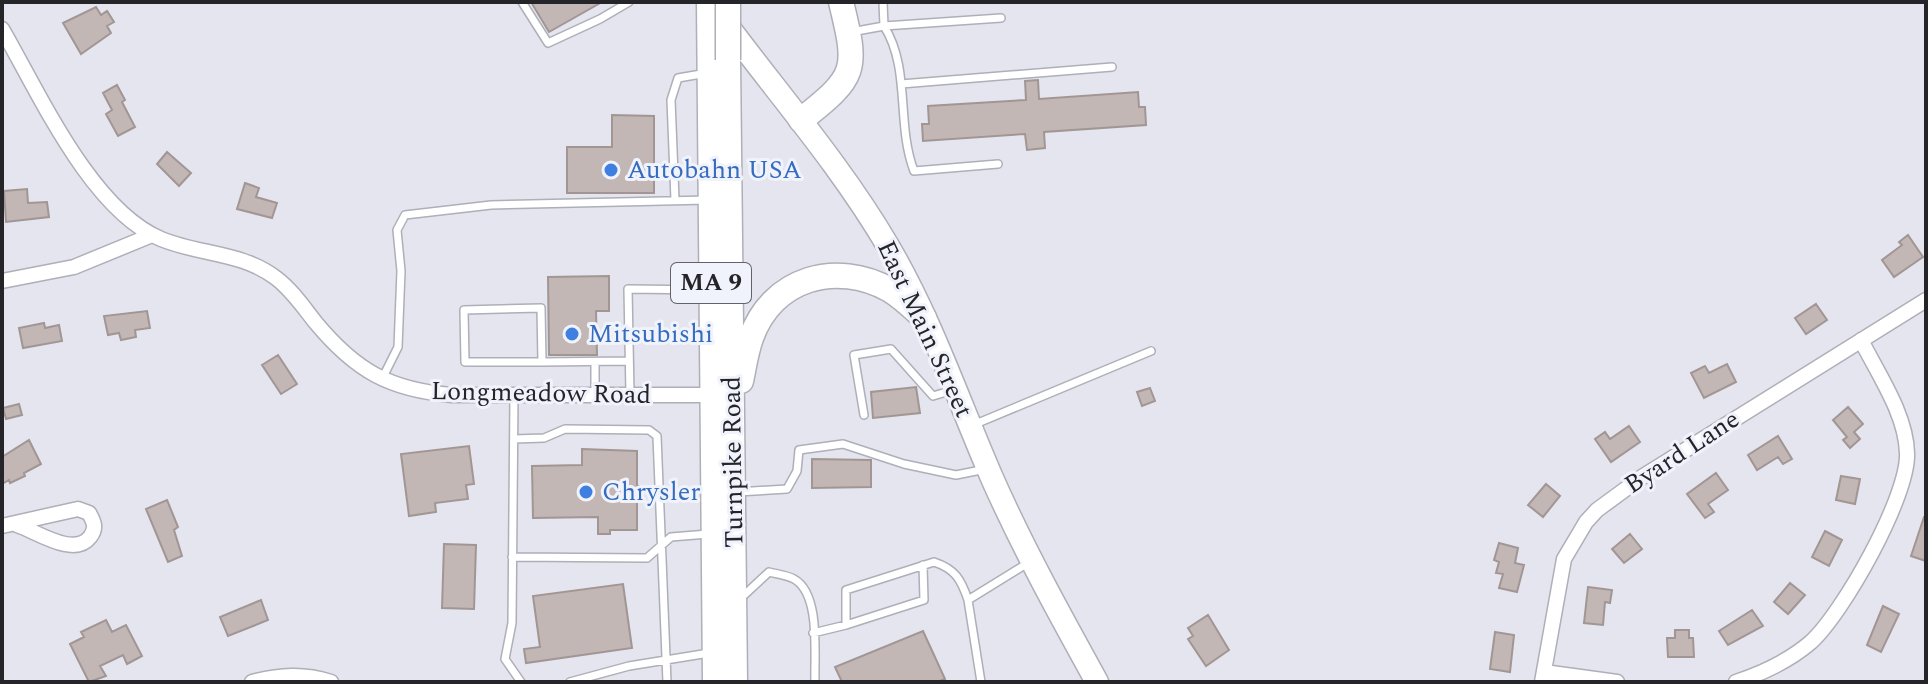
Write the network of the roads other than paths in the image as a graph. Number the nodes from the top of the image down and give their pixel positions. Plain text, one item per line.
1 (522, 2) edge
2 (629, 2) edge
3 (709, 2) edge
4 (728, 2) edge
5 (841, 2) edge
6 (883, 2) edge
7 (1001, 18) dead end
8 (884, 26) junction
9 (2, 29) edge
10 (849, 33) junction
11 (719, 66) junction
12 (1112, 67) dead end
13 (901, 84) junction
14 (801, 120) junction
15 (998, 164) dead end
16 (675, 200) junction
17 (711, 200) junction
18 (152, 235) junction
19 (2, 281) edge
20 (711, 290) junction
21 (1926, 300) edge
22 (924, 318) junction
23 (1861, 340) junction
24 (1151, 351) dead end
25 (628, 361) junction
26 (542, 362) junction
27 (595, 362) junction
28 (382, 379) junction
29 (955, 389) junction
30 (595, 394) junction
31 (630, 394) junction
32 (514, 395) junction
33 (712, 395) junction
34 (864, 415) dead end
35 (732, 423) junction
36 (971, 426) junction
37 (514, 439) junction
38 (988, 469) junction
39 (733, 492) junction
40 (10, 525) edge
41 (714, 533) junction
42 (662, 545) junction
43 (512, 557) junction
44 (1031, 561) junction
45 (923, 565) junction
46 (968, 600) junction
47 (735, 604) junction
48 (846, 625) junction
49 (813, 633) junction
50 (715, 652) junction
51 (668, 659) junction
52 (1543, 677) edge
53 (252, 682) edge
54 (331, 682) edge
55 (521, 682) edge
56 (570, 682) edge
57 (667, 682) edge
58 (715, 682) edge
59 (735, 682) edge
60 (815, 682) edge
61 (981, 682) edge
62 (1097, 682) edge
63 (1617, 682) edge
64 (1736, 682) edge

1 - 2 lane
3 - 11 highway, Turnpike Road / MA 9
3 - 14 main road, East Main Street
4 - 11 highway, Turnpike Road / MA 9, bridge
5 - 10 highway
6 - 8 lane
7 - 8 lane
8 - 10 lane
8 - 13 lane
9 - 18 street, Longmeadow Road
10 - 14 highway
11 - 16 lane
11 - 17 highway, Turnpike Road / MA 9
11 - 35 highway, Turnpike Road / MA 9
12 - 13 lane
13 - 15 lane
14 - 22 main road, East Main Street
16 - 17 lane
16 - 28 lane
17 - 20 highway, Turnpike Road / MA 9
18 - 19 street
18 - 28 street, Longmeadow Road
20 - 25 lane
20 - 33 highway, Turnpike Road / MA 9
21 - 23 street, Byard Lane
22 - 29 main road, East Main Street
22 - 35 highway
23 - 52 street, Byard Lane
23 - 64 street
24 - 36 lane
25 - 27 lane
25 - 31 lane
26 - 26 lane
26 - 27 lane
27 - 30 lane
28 - 32 street, Longmeadow Road
29 - 34 lane
29 - 36 main road, East Main Street
30 - 31 street, Longmeadow Road
30 - 32 street, Longmeadow Road
31 - 33 street, Longmeadow Road
32 - 37 lane
33 - 41 highway, Turnpike Road / MA 9
35 - 39 highway, Turnpike Road / MA 9
36 - 38 main road, East Main Street
37 - 42 lane
37 - 43 lane
38 - 39 lane
38 - 44 main road, East Main Street
39 - 47 highway, Turnpike Road / MA 9
40 - 40 street
41 - 42 lane
41 - 50 highway, Turnpike Road / MA 9
42 - 43 lane
42 - 51 lane
43 - 55 lane
44 - 46 lane
44 - 62 main road, East Main Street
45 - 46 lane
45 - 48 lane
45 - 48 lane
46 - 61 lane
47 - 49 lane
47 - 59 highway, Turnpike Road / MA 9
48 - 49 lane
49 - 60 lane
50 - 51 lane
50 - 58 highway, Turnpike Road / MA 9
51 - 56 lane
51 - 57 lane
52 - 63 street
53 - 54 street

